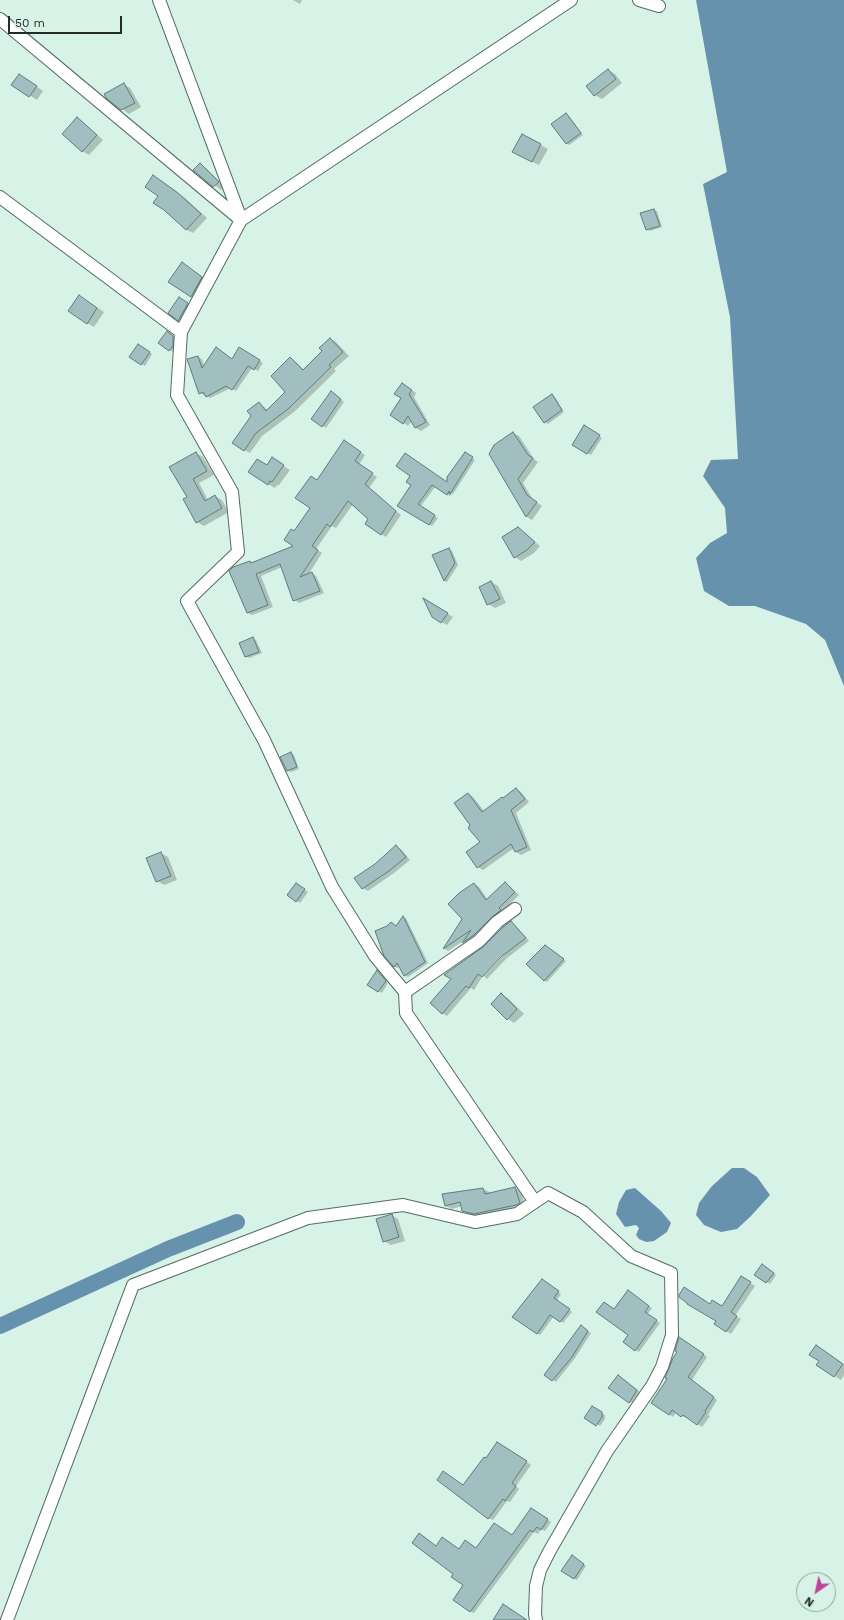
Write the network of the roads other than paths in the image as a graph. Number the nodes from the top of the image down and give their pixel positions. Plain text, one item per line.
1 (159, 0) edge
2 (571, 0) edge
3 (639, 0) edge
4 (659, 6) dead end
5 (0, 19) edge
6 (0, 197) edge
7 (241, 220) junction
8 (181, 332) junction
9 (515, 909) dead end
10 (405, 992) junction
11 (535, 1202) junction
12 (6, 1620) edge
13 (536, 1620) edge

1 - 7 street
2 - 7 street
3 - 4 street
5 - 7 street
6 - 8 street
7 - 8 street
8 - 10 street
9 - 10 street
10 - 11 street
11 - 12 street
11 - 13 street

